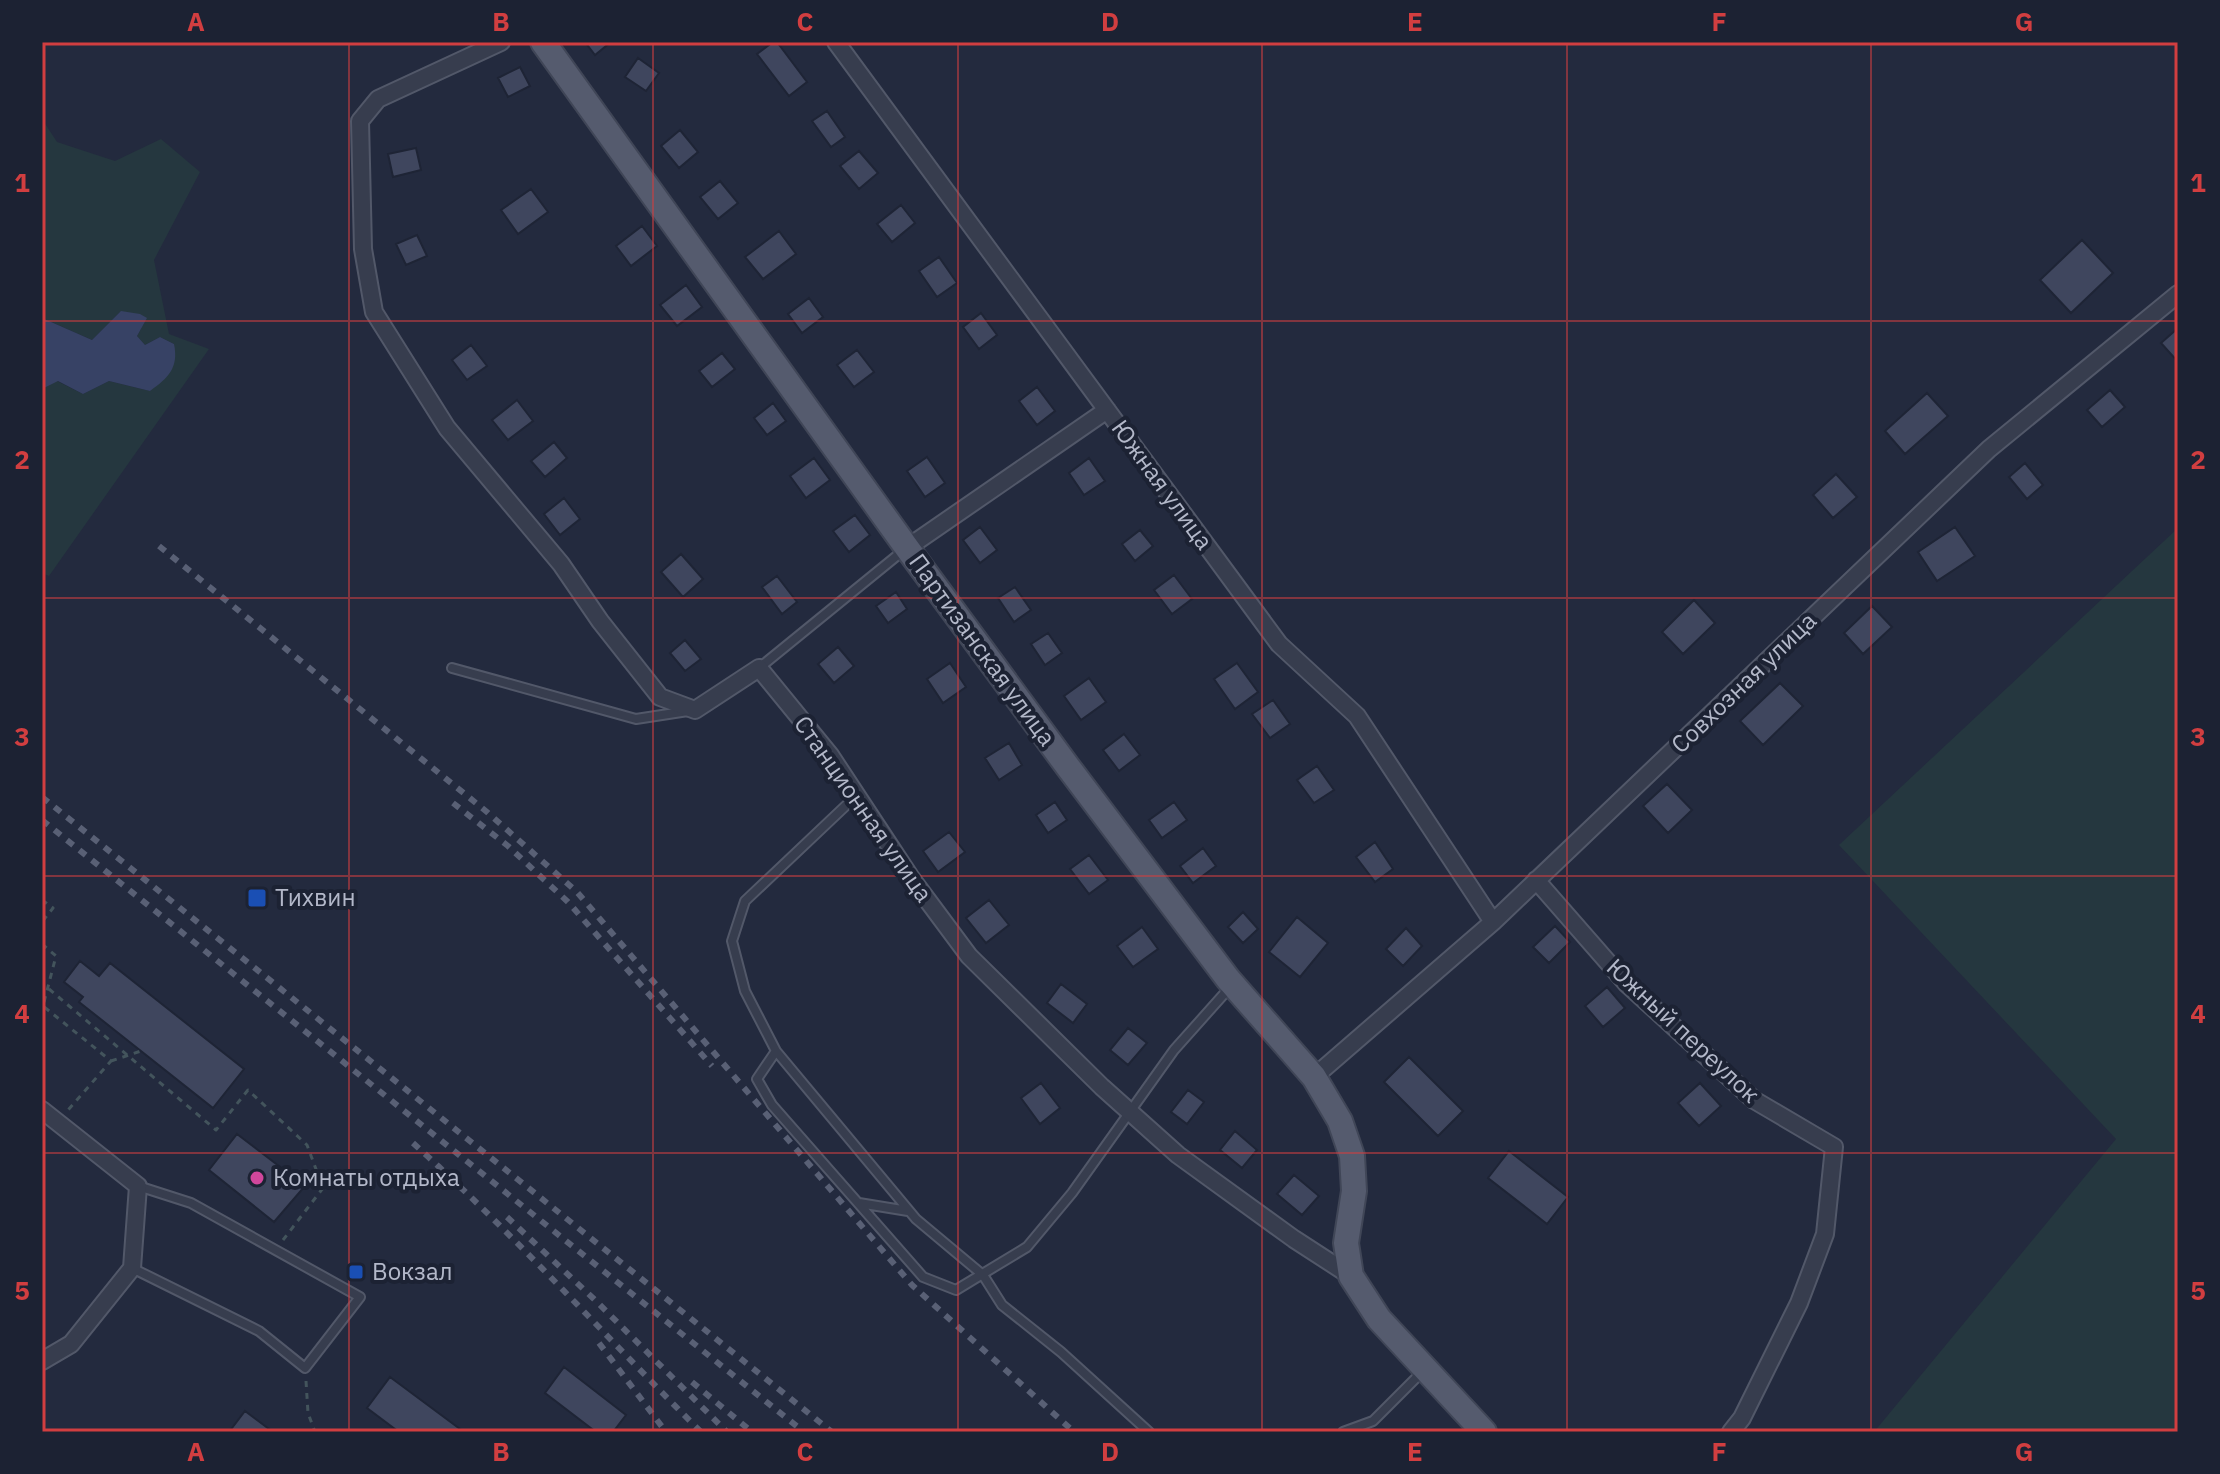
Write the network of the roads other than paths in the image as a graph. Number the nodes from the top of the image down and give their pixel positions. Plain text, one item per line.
1 (501, 42) edge
2 (543, 42) edge
3 (836, 42) edge
4 (2178, 294) edge
5 (1107, 410) junction
6 (907, 548) junction
7 (452, 668) dead end
8 (759, 668) junction
9 (695, 710) junction
10 (856, 795) junction
11 (1536, 880) junction
12 (1493, 922) junction
13 (1233, 985) junction
14 (776, 1051) junction
15 (1314, 1077) junction
16 (42, 1110) edge
17 (1130, 1112) junction
18 (138, 1186) junction
19 (859, 1203) junction
20 (909, 1211) junction
21 (132, 1268) junction
22 (983, 1275) junction
23 (1351, 1276) junction
24 (42, 1361) edge
25 (1426, 1367) junction
26 (1149, 1432) edge
27 (1343, 1432) edge
28 (1484, 1432) edge
29 (1731, 1432) edge

1 - 9 street
2 - 6 main road, Партизанская улица
3 - 5 street, Южная улица
4 - 11 street, Совхозная улица
5 - 6 street
5 - 12 street, Южная улица
6 - 8 lane
6 - 13 main road, Партизанская улица
7 - 9 lane
8 - 9 street
8 - 10 street, Станционная улица
10 - 14 lane
10 - 17 street, Станционная улица
11 - 12 street, Совхозная улица
11 - 29 street, Южный переулок
12 - 15 street, Совхозная улица
13 - 15 main road, Партизанская улица
13 - 17 lane
14 - 19 lane
14 - 20 lane
15 - 23 main road, Партизанская улица
16 - 18 street
17 - 22 lane
17 - 23 street, Станционная улица
18 - 21 street
18 - 21 lane
19 - 20 lane
19 - 22 lane
20 - 22 lane
21 - 24 street
22 - 26 lane
23 - 25 main road, Станционная улица
25 - 27 lane
25 - 28 main road, Станционная улица

